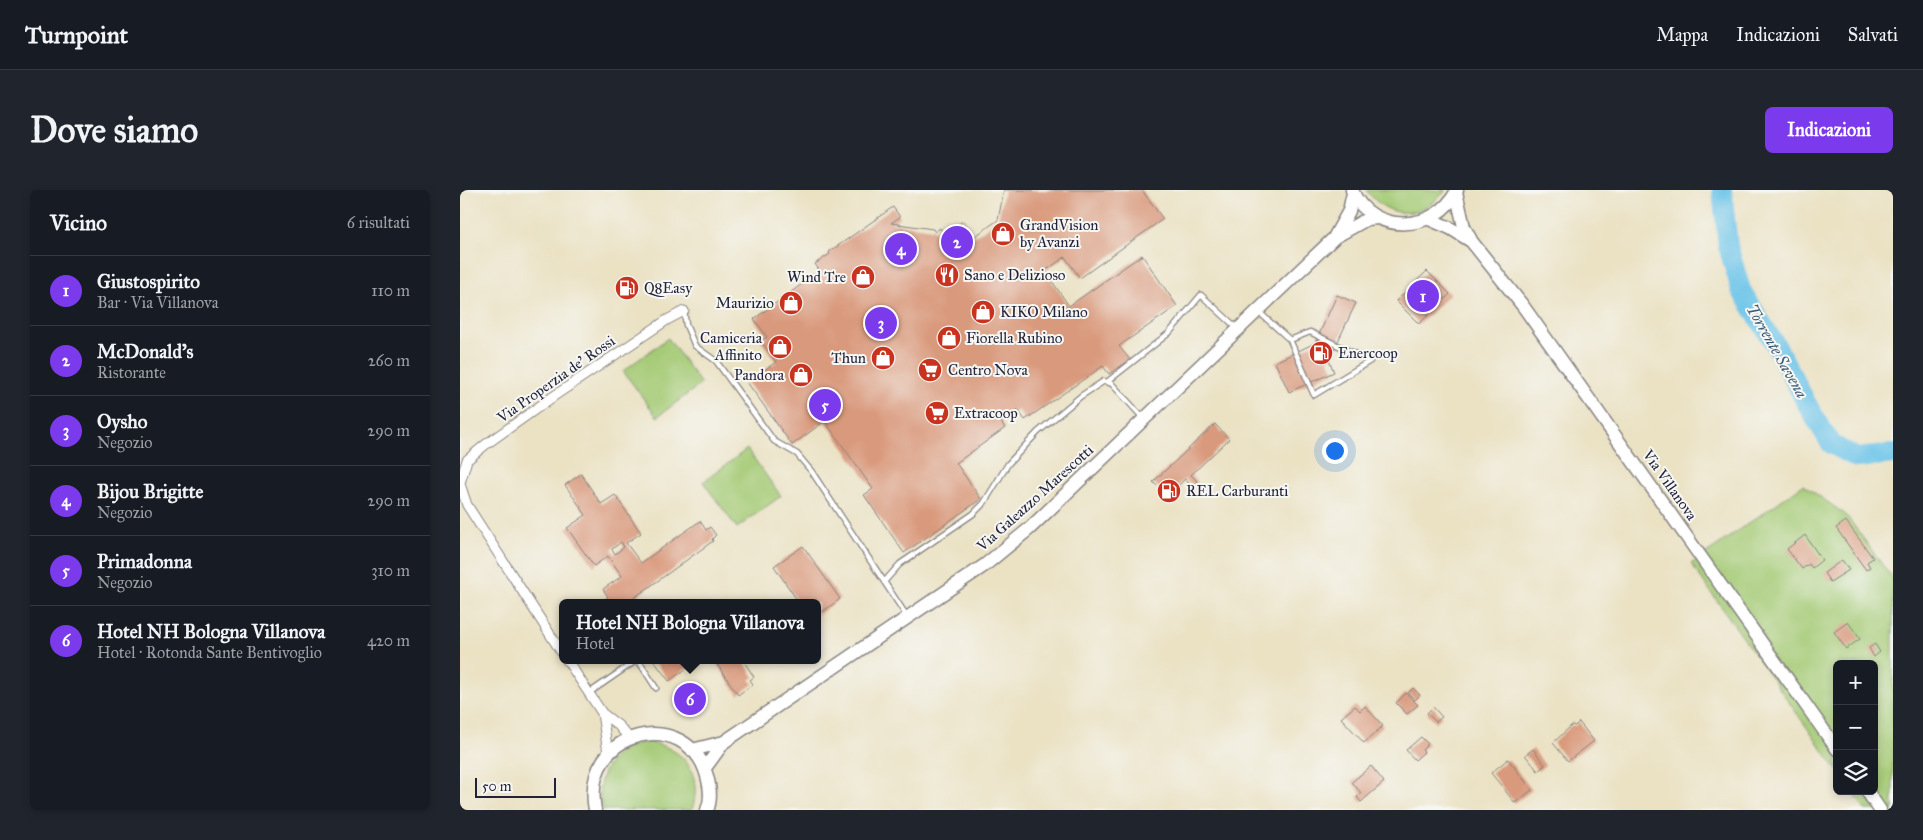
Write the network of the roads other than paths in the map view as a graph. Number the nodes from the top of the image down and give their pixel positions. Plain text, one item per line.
1 (1353, 191) edge
2 (1457, 191) edge
3 (1378, 218) junction
4 (1429, 219) junction
5 (1335, 236) junction
6 (1472, 242) junction
7 (1258, 310) junction
8 (684, 312) joint
9 (1238, 329) junction
10 (1290, 340) junction
11 (1107, 382) junction
12 (1144, 419) junction
13 (460, 483) edge
14 (884, 582) junction
15 (908, 619) junction
16 (559, 648) edge
17 (570, 664) edge
18 (631, 664) edge
19 (640, 664) edge
20 (656, 688) dead end
21 (589, 693) junction
22 (602, 713) junction
23 (629, 738) junction
24 (724, 742) junction
25 (1833, 743) edge
26 (692, 750) junction
27 (608, 753) junction
28 (705, 768) junction
29 (1869, 795) edge
30 (595, 810) edge
31 (707, 810) edge
32 (1880, 810) edge

1 - 3 street
1 - 5 street, Via Galeazzo Marescotti
2 - 4 street
2 - 6 street, Via Villanova
3 - 4 street
3 - 5 street, Via Galeazzo Marescotti
4 - 6 street, Via Villanova
5 - 7 street, Via Galeazzo Marescotti
6 - 25 street, Via Villanova
7 - 9 street, Via Galeazzo Marescotti
7 - 10 lane
8 - 13 street, Via Properzia de' Rossi
8 - 14 lane
9 - 11 lane
9 - 12 street, Via Galeazzo Marescotti
10 - 10 lane
11 - 12 lane
11 - 14 lane
12 - 15 street, Via Galeazzo Marescotti
13 - 16 street, Via Properzia de' Rossi
14 - 15 lane
15 - 24 street, Via Galeazzo Marescotti
17 - 21 street
18 - 21 lane
19 - 20 lane
21 - 22 street
22 - 23 street
22 - 27 street
23 - 26 street
23 - 27 street
24 - 26 street, Via Galeazzo Marescotti
24 - 28 street, Via Galeazzo Marescotti
26 - 28 street
27 - 30 street
28 - 31 street
29 - 32 street

